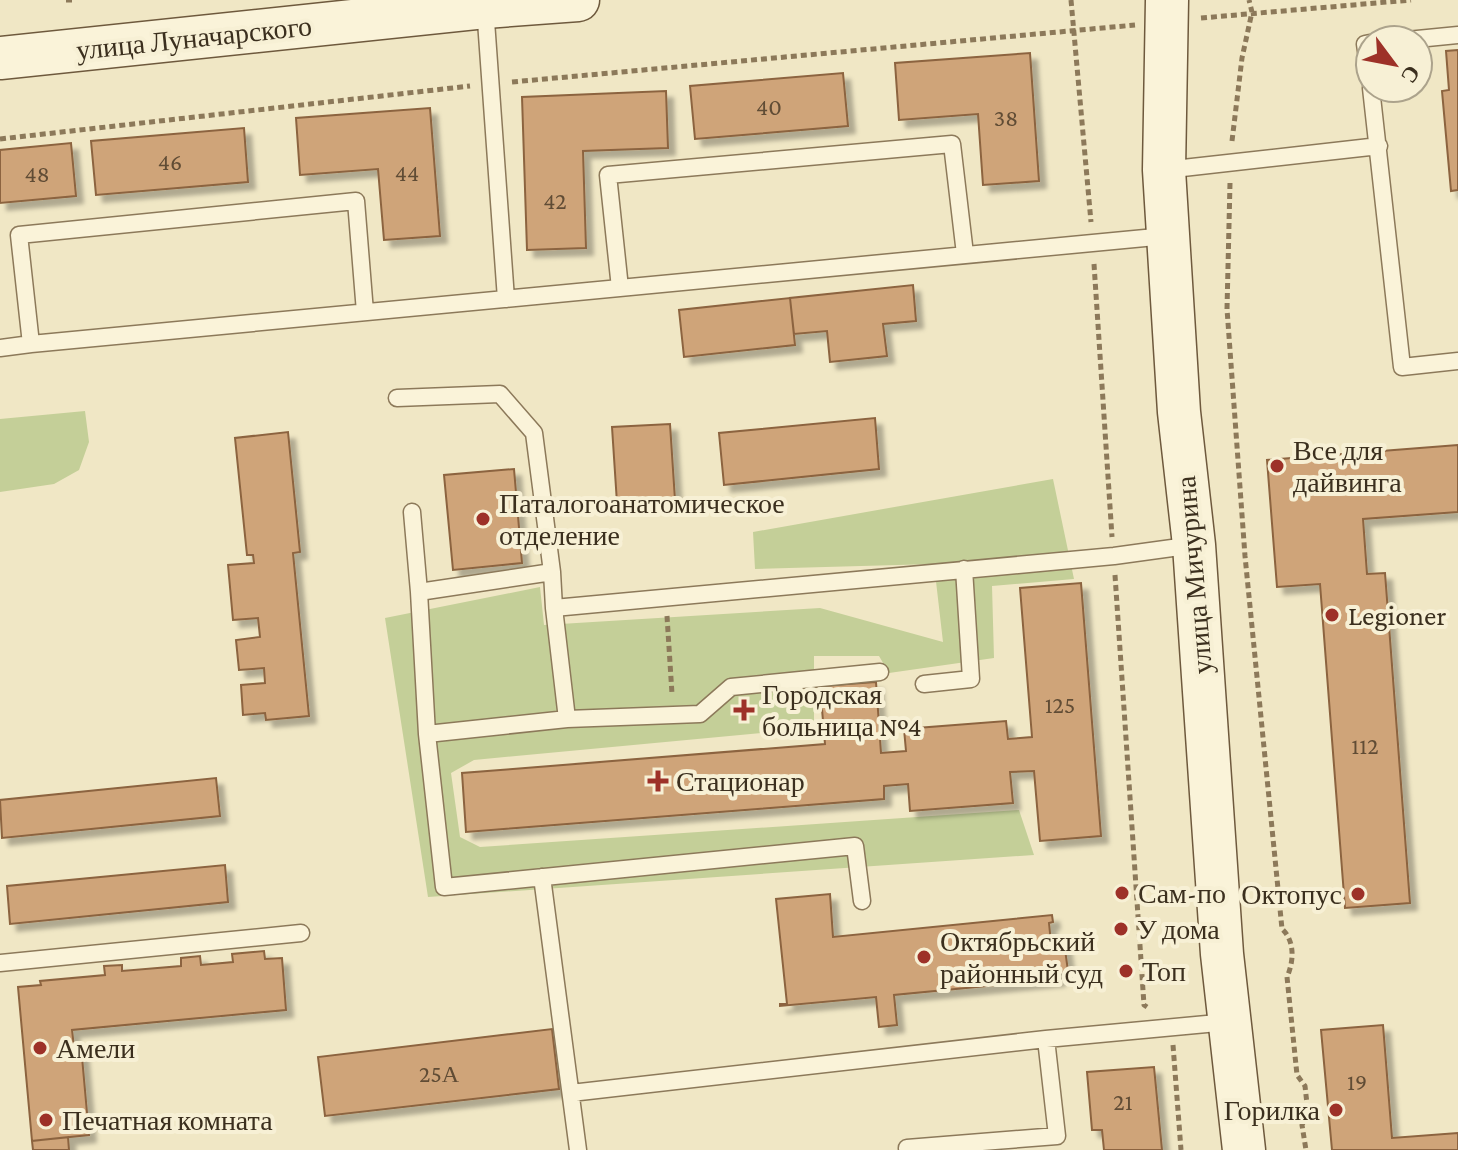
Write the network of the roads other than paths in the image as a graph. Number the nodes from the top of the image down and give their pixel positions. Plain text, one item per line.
1 (578, 0) edge
2 (485, 7) junction
3 (1167, 11) edge
4 (1458, 35) edge
5 (1434, 37) edge
6 (0, 58) edge
7 (1373, 104) edge
8 (1379, 146) junction
9 (1164, 170) junction
10 (1167, 236) junction
11 (965, 254) junction
12 (620, 288) junction
13 (506, 299) junction
14 (365, 312) junction
15 (31, 344) junction
16 (0, 348) edge
17 (1458, 361) edge
18 (397, 398) dead end
19 (412, 512) dead end
20 (1194, 545) junction
21 (964, 569) junction
22 (552, 572) junction
23 (419, 592) junction
24 (554, 608) junction
25 (880, 672) dead end
26 (924, 684) dead end
27 (567, 719) junction
28 (427, 734) junction
29 (542, 877) junction
30 (862, 901) dead end
31 (301, 933) dead end
32 (0, 963) edge
33 (1228, 1022) junction
34 (1046, 1039) junction
35 (571, 1093) junction
36 (907, 1148) edge
37 (578, 1150) edge
38 (1244, 1150) edge

1 - 2 main road, улица Луначарского
2 - 6 main road, улица Луначарского
2 - 13 lane
3 - 9 main road, улица Мичурина
4 - 5 lane
7 - 8 lane
8 - 9 lane
8 - 17 lane
9 - 10 main road, улица Мичурина
10 - 11 lane
10 - 20 main road, улица Мичурина
11 - 12 lane
11 - 12 lane
12 - 13 lane
13 - 14 lane
14 - 15 lane
14 - 15 lane
15 - 16 lane
18 - 22 lane
19 - 23 lane
20 - 21 lane
20 - 33 main road, улица Мичурина
21 - 24 lane
21 - 26 lane
22 - 23 lane
22 - 24 lane
23 - 28 lane
24 - 27 lane
25 - 27 lane
27 - 28 lane
28 - 29 lane
29 - 30 lane
29 - 35 lane
31 - 32 lane
33 - 34 lane
33 - 38 main road, улица Мичурина
34 - 35 lane
34 - 36 lane
35 - 37 lane

